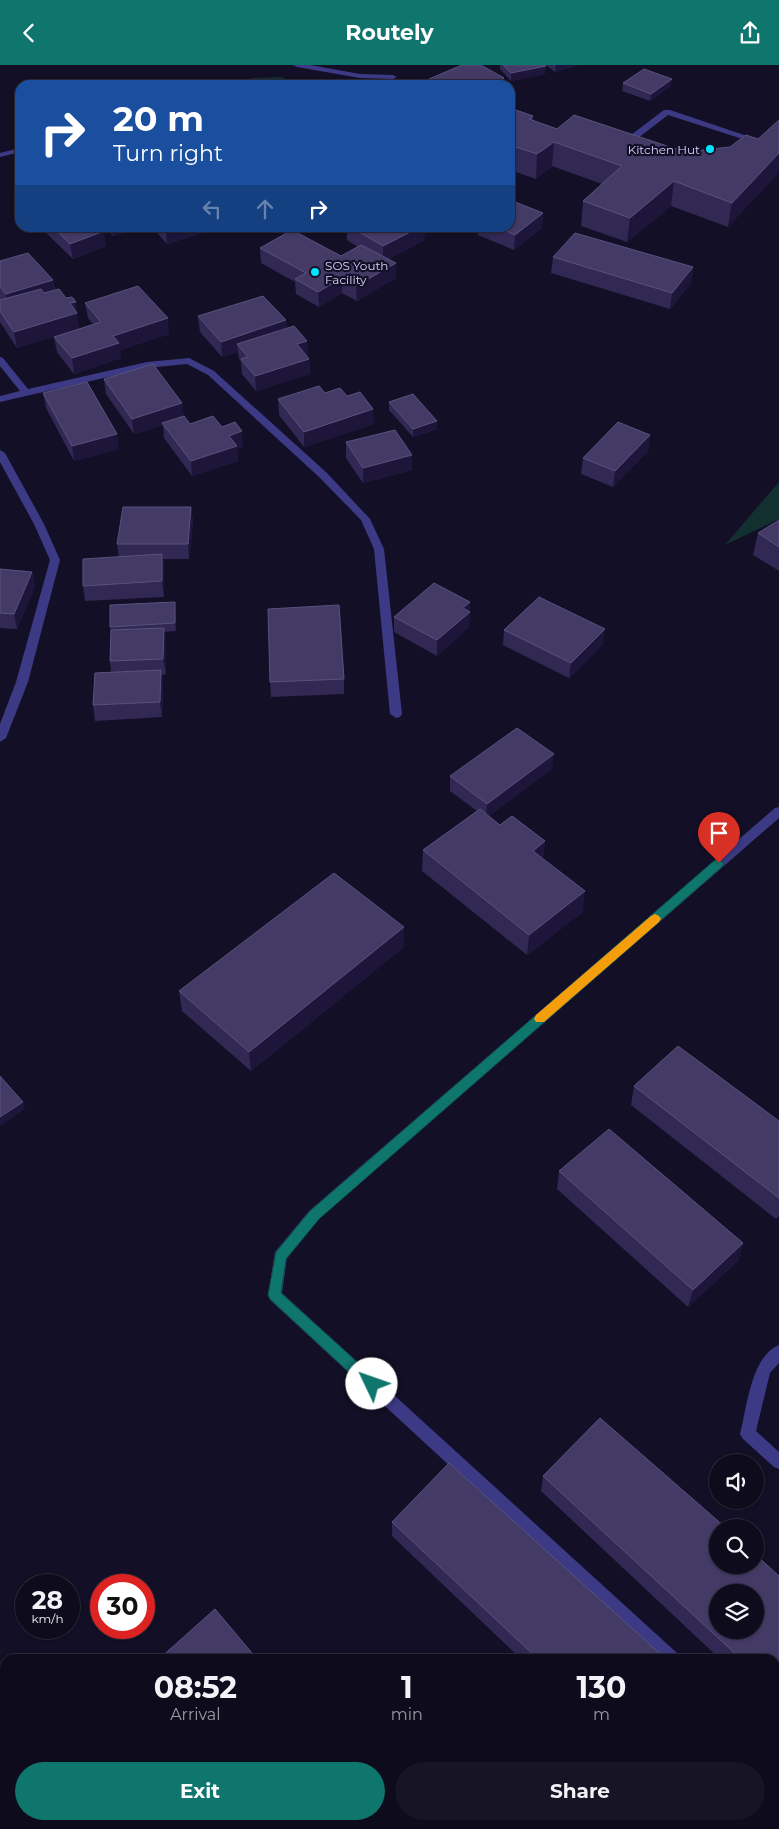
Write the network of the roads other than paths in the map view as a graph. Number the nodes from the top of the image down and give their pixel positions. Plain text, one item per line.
1 (297, 65) edge
2 (392, 78) edge
3 (757, 148) edge
4 (631, 149) edge
5 (15, 151) edge
6 (0, 155) edge
7 (0, 360) edge
8 (26, 392) junction
9 (0, 399) edge
10 (0, 453) edge
11 (396, 714) dead end
12 (0, 738) edge
13 (779, 811) edge
14 (779, 1352) edge
15 (779, 1461) edge
16 (665, 1654) edge

1 - 2 street
3 - 4 street
5 - 6 street
7 - 8 street
8 - 9 street
8 - 11 street
10 - 12 street
13 - 16 street
14 - 15 street

